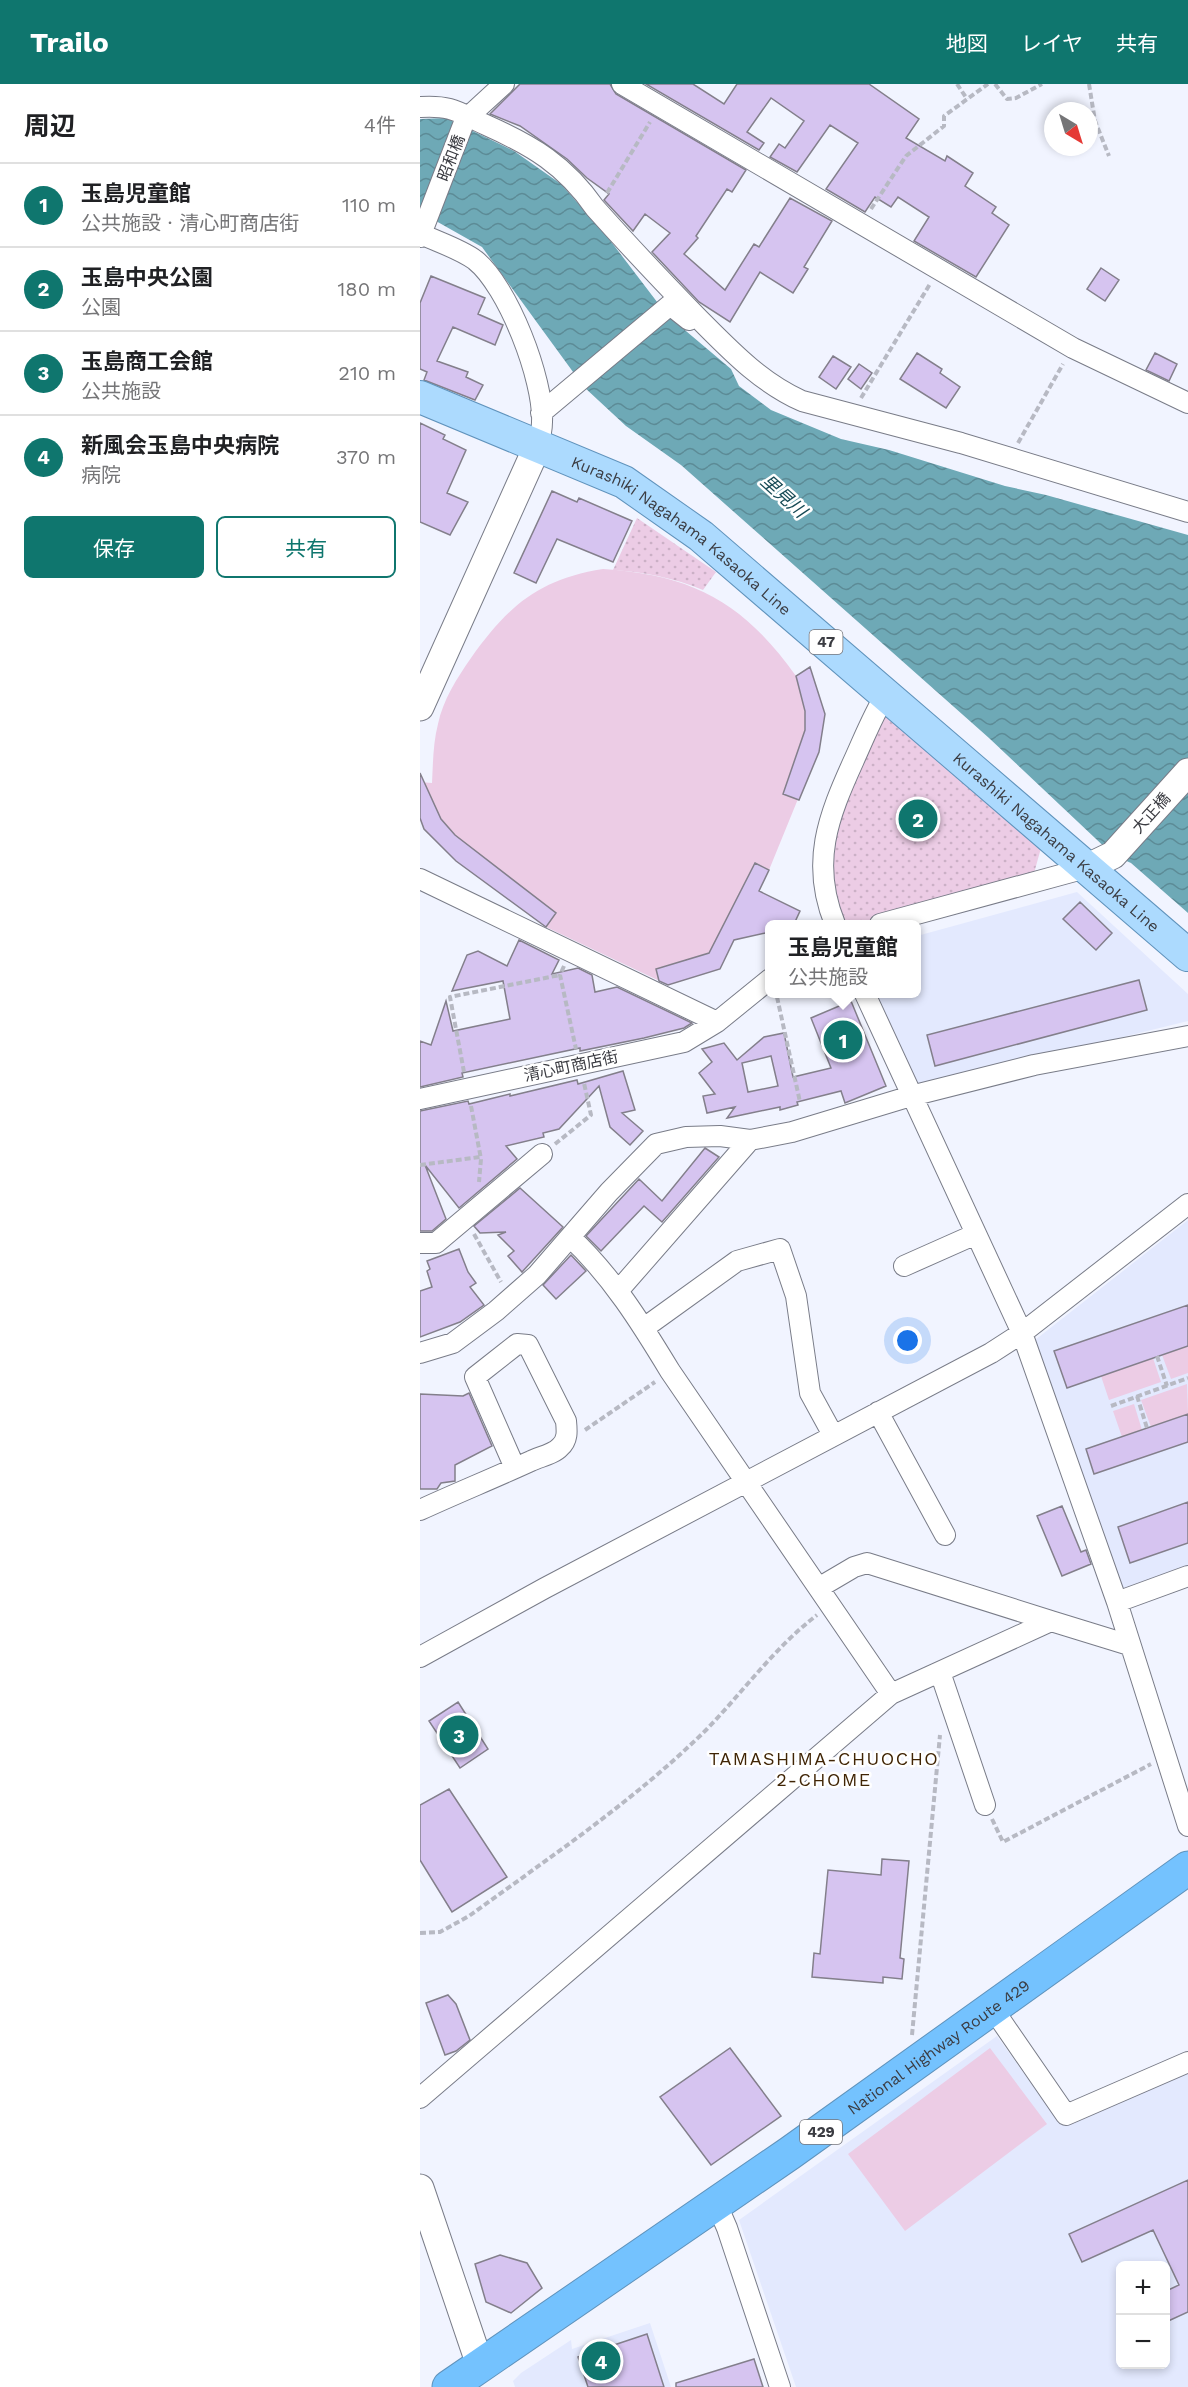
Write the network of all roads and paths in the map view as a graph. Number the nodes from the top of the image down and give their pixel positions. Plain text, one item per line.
1 (504, 84) edge
2 (622, 84) edge
3 (957, 84) edge
4 (988, 84) edge
5 (995, 84) edge
6 (1042, 84) edge
7 (1089, 84) edge
8 (967, 99) junction
9 (660, 106) junction
10 (420, 107) edge
11 (466, 121) junction
12 (1109, 156) dead end
13 (595, 208) junction
14 (861, 225) junction
15 (422, 232) edge
16 (641, 258) junction
17 (939, 271) junction
18 (670, 304) junction
19 (707, 326) junction
20 (1073, 348) junction
21 (420, 397) edge
22 (1188, 403) edge
23 (541, 413) junction
24 (852, 414) junction
25 (538, 445) junction
26 (1012, 458) junction
27 (1188, 512) edge
28 (886, 694) junction
29 (420, 707) edge
30 (1188, 772) edge
31 (1086, 868) junction
32 (420, 879) edge
33 (833, 920) edge
34 (895, 920) edge
35 (572, 952) junction
36 (1188, 955) edge
37 (560, 975) junction
38 (765, 983) edge
39 (777, 998) edge
40 (867, 998) edge
41 (717, 1022) junction
42 (1188, 1036) edge
43 (579, 1065) junction
44 (468, 1088) junction
45 (911, 1096) junction
46 (420, 1099) edge
47 (800, 1102) dead end
48 (750, 1140) junction
49 (542, 1154) joint
50 (480, 1157) junction
51 (420, 1165) edge
52 (1188, 1204) edge
53 (471, 1213) junction
54 (976, 1234) junction
55 (570, 1237) junction
56 (420, 1243) edge
57 (904, 1266) dead end
58 (618, 1291) junction
59 (510, 1299) junction
60 (645, 1328) junction
61 (1022, 1334) junction
62 (420, 1353) edge
63 (1157, 1356) dead end
64 (670, 1371) junction
65 (1188, 1378) edge
66 (1167, 1386) junction
67 (1137, 1396) junction
68 (1111, 1406) dead end
69 (878, 1412) junction
70 (1147, 1428) dead end
71 (833, 1435) junction
72 (562, 1444) junction
73 (515, 1468) junction
74 (746, 1482) junction
75 (420, 1510) edge
76 (945, 1535) dead end
77 (1188, 1576) edge
78 (820, 1587) junction
79 (1117, 1602) junction
80 (831, 1603) junction
81 (1051, 1621) junction
82 (1129, 1646) junction
83 (420, 1657) edge
84 (940, 1671) junction
85 (891, 1694) junction
86 (940, 1732) dead end
87 (1165, 1757) junction
88 (985, 1805) joint
89 (1188, 1826) edge
90 (1188, 1868) edge
91 (420, 1933) edge
92 (993, 2009) junction
93 (1188, 2062) edge
94 (909, 2069) junction
95 (420, 2098) edge
96 (420, 2188) edge
97 (717, 2205) junction
98 (484, 2376) edge
99 (449, 2387) edge
100 (780, 2387) edge

1 - 11 street
2 - 9 street
3 - 8 path
4 - 8 path
5 - 6 path
7 - 12 path
8 - 14 path
9 - 13 path
9 - 14 street
10 - 11 street
11 - 13 street
11 - 15 street, 昭和橋
13 - 16 street
14 - 17 street
15 - 23 street
16 - 18 street
16 - 19 street
17 - 20 street
17 - 24 path
18 - 19 street
18 - 23 street
19 - 24 street
20 - 22 street
20 - 26 path
21 - 25 main road, Kurashiki Nagahama Kasaoka Line / 47
23 - 25 street
24 - 26 street
25 - 28 main road, Kurashiki Nagahama Kasaoka Line / 47
25 - 29 street
26 - 27 street
28 - 31 main road, Kurashiki Nagahama Kasaoka Line / 47
28 - 33 street
30 - 31 street, 大正橋
31 - 34 street
31 - 36 main road, Kurashiki Nagahama Kasaoka Line / 47
32 - 35 street
35 - 37 path
35 - 41 street
37 - 43 path
37 - 44 path
38 - 41 street, 清心町商店街
39 - 47 path
40 - 45 street
41 - 43 street, 清心町商店街
42 - 45 street
43 - 44 street, 清心町商店街
43 - 49 path
44 - 46 street, 清心町商店街
44 - 50 path
45 - 48 street
45 - 54 street
48 - 55 street
48 - 58 street
49 - 53 street
50 - 51 path
50 - 53 path
52 - 61 street
53 - 56 street
53 - 59 path
54 - 57 street
54 - 61 street
55 - 58 street
55 - 59 street
58 - 60 street
59 - 62 street
60 - 64 street
60 - 71 street
61 - 69 street
61 - 79 street
63 - 66 path
64 - 72 path
64 - 74 street
65 - 66 path
66 - 67 path
67 - 68 path
67 - 70 path
69 - 71 street
69 - 76 street
71 - 74 street
72 - 73 street
72 - 73 street
73 - 75 street
74 - 78 street
74 - 83 street
77 - 79 street
78 - 80 street
78 - 81 street
79 - 82 street
80 - 85 street
80 - 91 path
81 - 82 street
81 - 84 street
82 - 87 street
84 - 85 street
84 - 88 street
85 - 95 street
86 - 94 path
87 - 88 path
87 - 89 street
90 - 92 highway, National Highway Route 429 / 429
92 - 93 street
92 - 94 highway, National Highway Route 429 / 429
94 - 97 highway, National Highway Route 429 / 429
96 - 98 street
97 - 98 highway, National Highway Route 429 / 429
97 - 100 street
98 - 99 highway, National Highway Route 429 / 429

